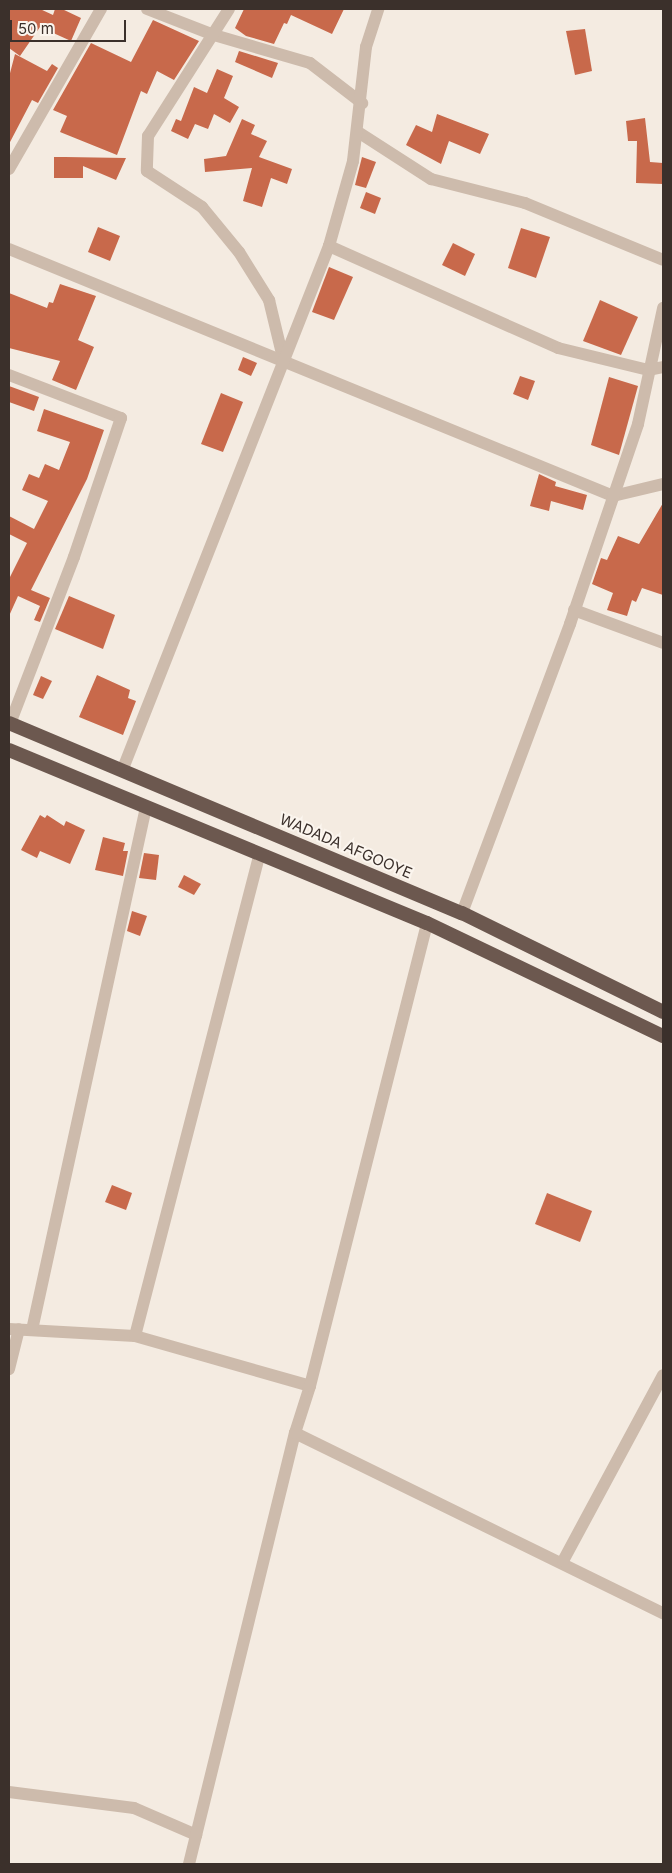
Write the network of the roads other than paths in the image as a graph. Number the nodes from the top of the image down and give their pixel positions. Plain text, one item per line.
1 (101, 9) edge
2 (147, 9) edge
3 (229, 9) edge
4 (378, 9) edge
5 (214, 34) junction
6 (362, 103) junction
7 (358, 132) junction
8 (9, 169) edge
9 (329, 246) junction
10 (9, 249) edge
11 (663, 260) edge
12 (663, 308) edge
13 (283, 358) junction
14 (663, 367) edge
15 (648, 370) junction
16 (9, 375) edge
17 (663, 484) edge
18 (613, 496) junction
19 (574, 610) junction
20 (663, 643) edge
21 (9, 724) edge
22 (9, 750) edge
23 (122, 771) junction
24 (146, 807) junction
25 (259, 855) junction
26 (462, 913) junction
27 (426, 923) junction
28 (663, 1012) edge
29 (663, 1036) edge
30 (20, 1330) edge
31 (135, 1336) junction
32 (9, 1369) edge
33 (663, 1375) edge
34 (310, 1386) junction
35 (295, 1433) junction
36 (563, 1562) junction
37 (663, 1613) edge
38 (9, 1792) edge
39 (196, 1835) junction
40 (189, 1864) edge

1 - 8 street
2 - 5 street
3 - 5 street
4 - 6 street
5 - 6 street
5 - 13 street
6 - 7 street
7 - 9 street
7 - 11 street
9 - 13 street
9 - 15 street
10 - 13 street
12 - 15 street
13 - 18 street
13 - 23 street
14 - 15 street
15 - 18 street
16 - 21 street
17 - 18 street
18 - 19 street
19 - 20 street
19 - 26 street
21 - 23 highway, WADADA AFGOOYE
22 - 24 highway
23 - 26 highway, WADADA AFGOOYE
24 - 25 highway
24 - 30 street
25 - 27 highway
25 - 31 street
26 - 28 highway, WADADA AFGOOYE
27 - 29 highway
27 - 34 street
30 - 31 street
30 - 32 street
31 - 34 street
33 - 36 street
34 - 35 street
35 - 36 street
35 - 39 street
36 - 37 street
38 - 39 street
39 - 40 street

